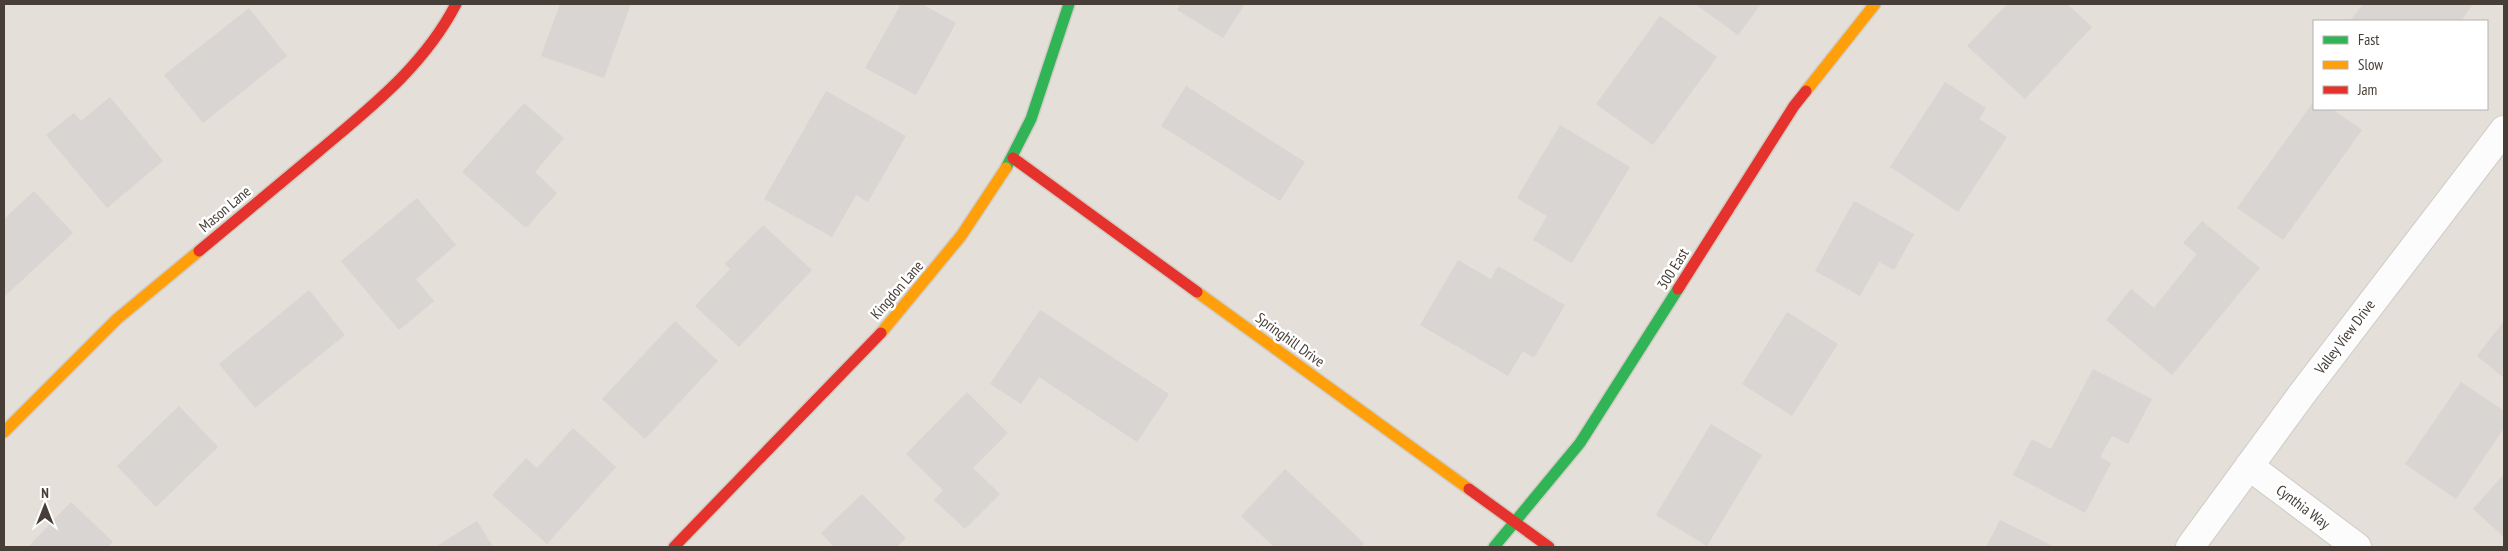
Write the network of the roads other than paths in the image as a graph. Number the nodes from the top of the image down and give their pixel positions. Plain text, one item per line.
1 (456, 4) edge
2 (1069, 4) edge
3 (1875, 4) edge
4 (2504, 130) edge
5 (1014, 158) junction
6 (4, 432) edge
7 (2250, 466) junction
8 (1515, 521) junction
9 (674, 547) edge
10 (1494, 547) edge
11 (1549, 547) edge
12 (2190, 547) edge
13 (2357, 547) edge

1 - 6 street, Mason Lane
2 - 5 street, Kingdon Lane
3 - 8 street, 300 East
4 - 7 street, Valley View Drive
5 - 8 street, Springhill Drive
5 - 9 street, Kingdon Lane
7 - 12 street, Valley View Drive
7 - 13 street, Cynthia Way
8 - 10 street, 300 East
8 - 11 street, Springhill Drive

